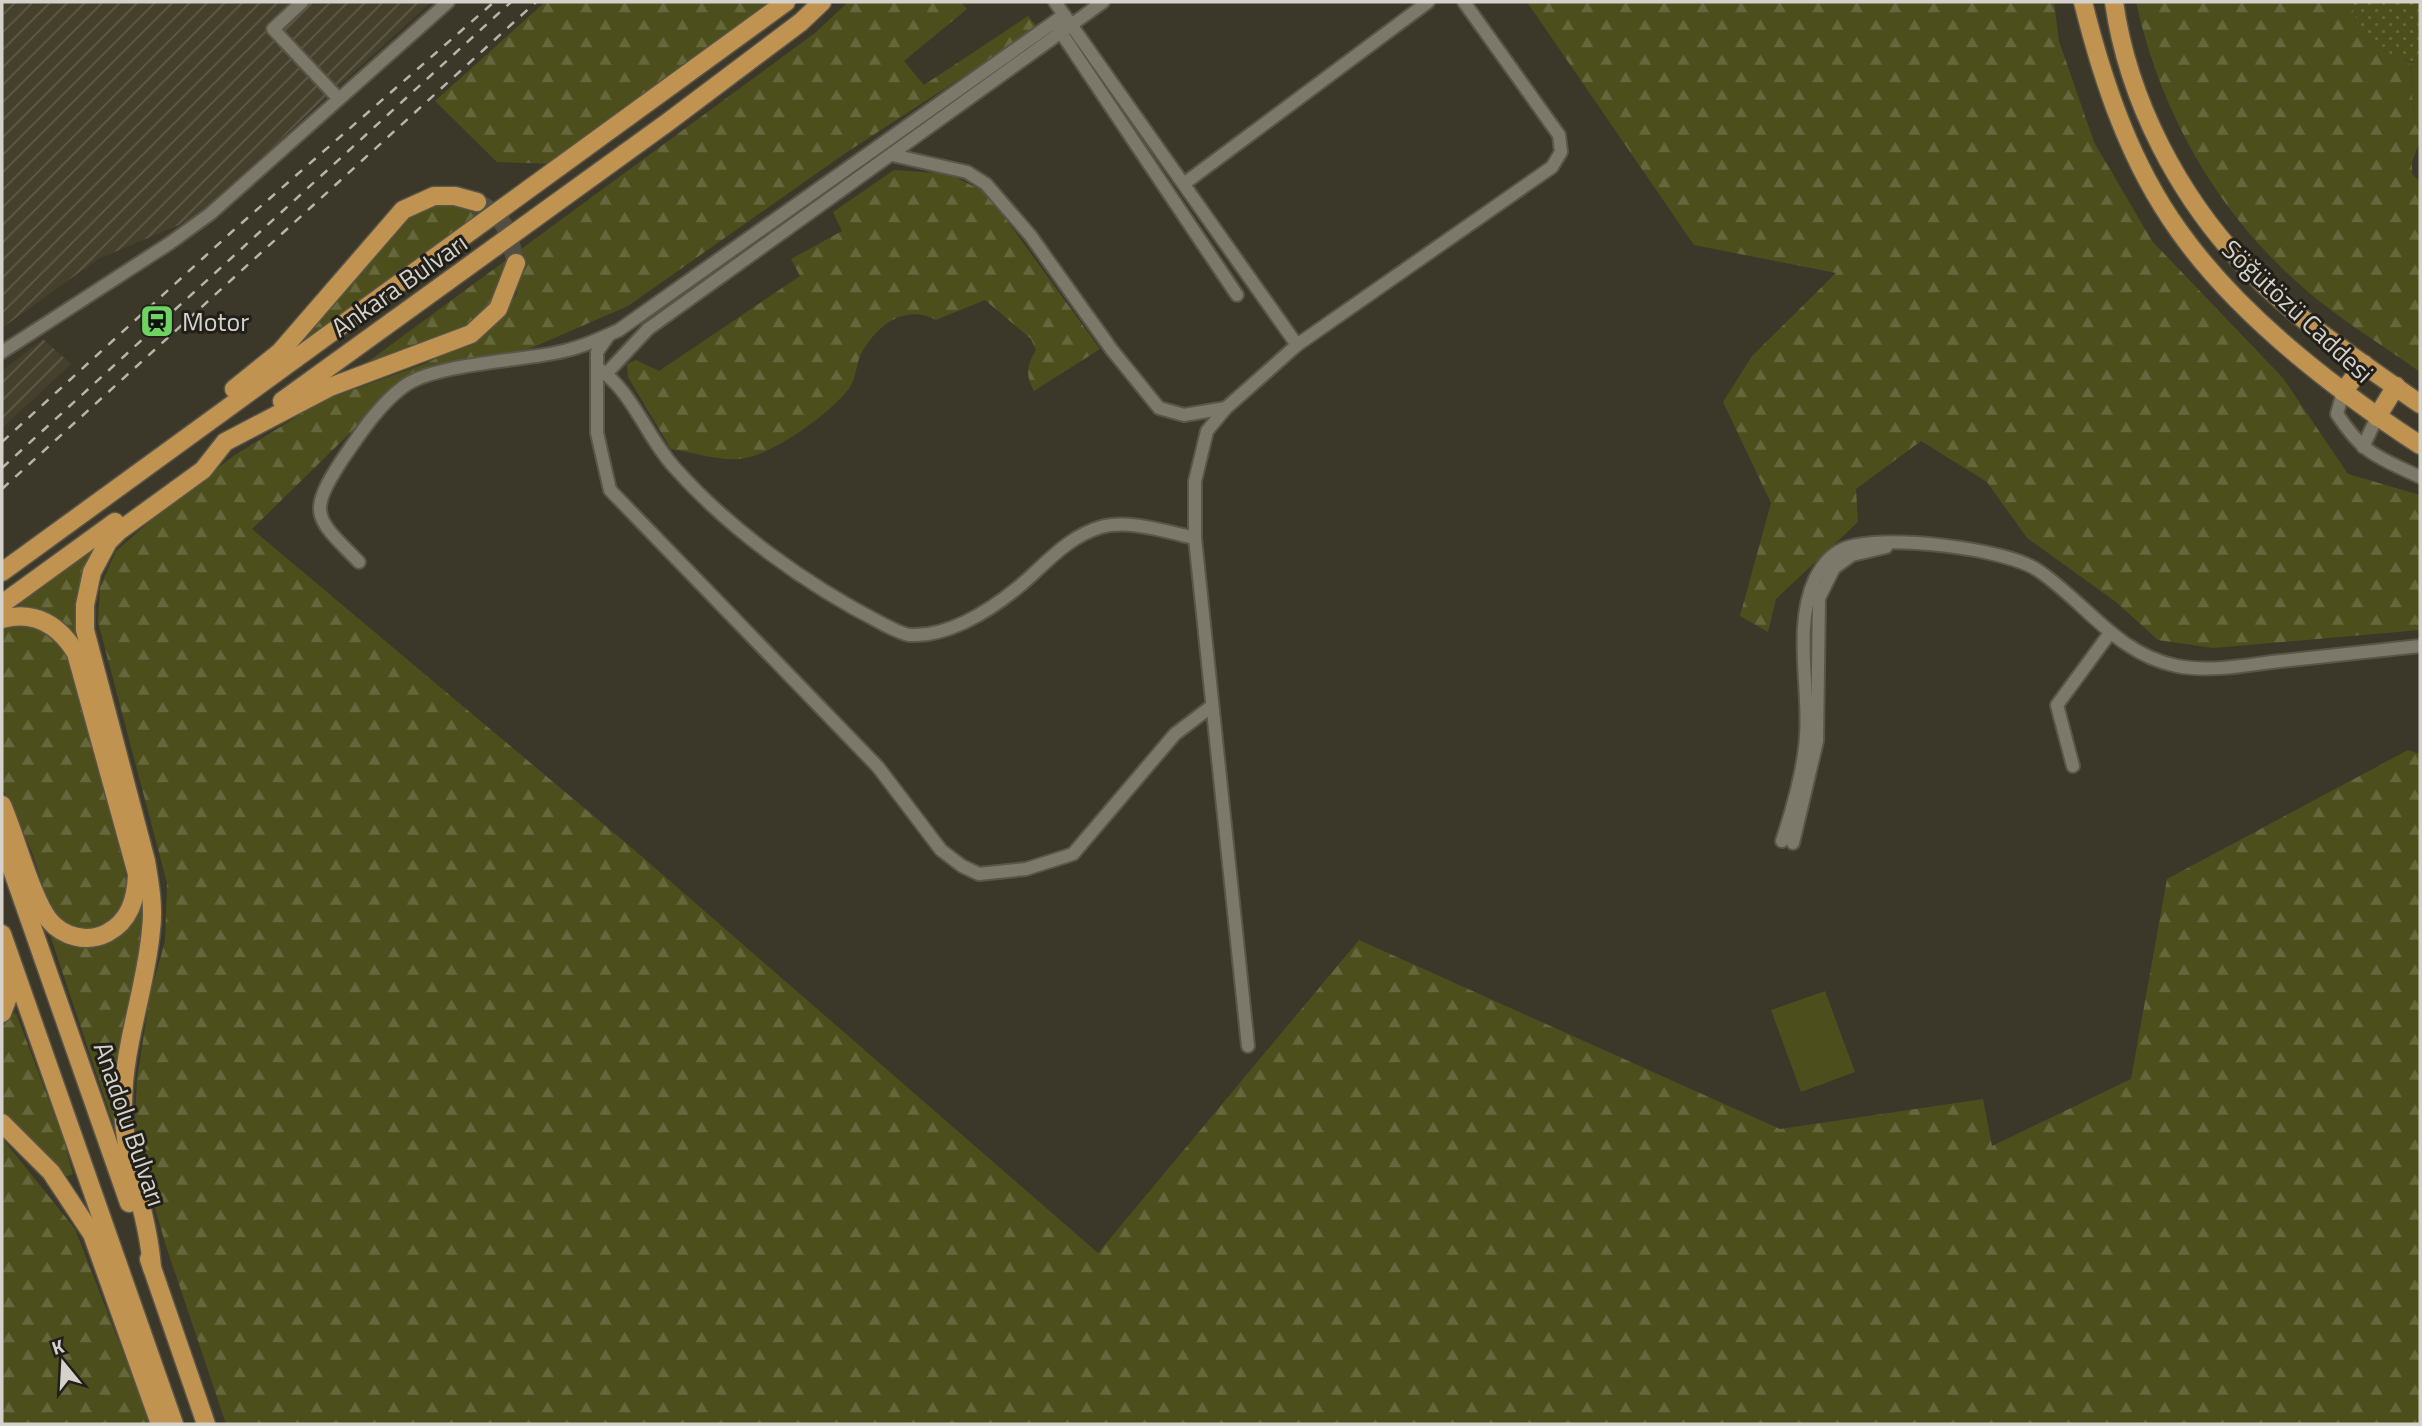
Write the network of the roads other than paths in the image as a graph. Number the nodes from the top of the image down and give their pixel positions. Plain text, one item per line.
1 (302, 2) edge
2 (448, 2) edge
3 (786, 2) edge
4 (822, 2) edge
5 (1055, 2) edge
6 (1104, 2) edge
7 (1428, 2) edge
8 (1464, 2) edge
9 (2083, 2) edge
10 (2114, 2) edge
11 (1063, 24) junction
12 (338, 98) junction
13 (892, 155) junction
14 (1185, 183) junction
15 (477, 202) tunnel mouth
16 (516, 263) tunnel mouth
17 (1237, 295) dead end
18 (608, 335) junction
19 (1297, 345) junction
20 (2, 352) edge
21 (2364, 364) junction
22 (602, 371) junction
23 (2396, 386) junction
24 (2343, 392) junction
25 (2420, 404) edge
26 (1226, 408) junction
27 (2377, 417) junction
28 (225, 442) junction
29 (2420, 444) edge
30 (2363, 447) junction
31 (2420, 477) edge
32 (106, 496) junction
33 (1195, 538) junction
34 (359, 562) dead end
35 (2, 572) edge
36 (2, 604) edge
37 (2, 619) edge
38 (2110, 633) junction
39 (2420, 646) edge
40 (1212, 706) junction
41 (2073, 766) dead end
42 (2, 805) edge
43 (2, 841) edge
44 (1787, 842) dead end
45 (2, 934) edge
46 (2, 958) edge
47 (2, 1013) edge
48 (1248, 1046) dead end
49 (2, 1123) edge
50 (152, 1268) junction
51 (160, 1424) edge
52 (174, 1424) edge
53 (206, 1424) edge

1 - 12 street
2 - 12 street
3 - 32 main road, Ankara Bulvarı
4 - 28 main road, Ankara Bulvarı
5 - 11 street
6 - 11 street
7 - 14 street
8 - 19 street
9 - 24 main road, Söğütözü Caddesi
10 - 21 main road, Söğütözü Caddesi
11 - 13 street
11 - 14 street
11 - 17 street
11 - 18 street
12 - 20 street
13 - 22 street
13 - 26 street
14 - 19 street
15 - 32 main road
16 - 28 main road
18 - 22 street
18 - 34 street
19 - 26 street
21 - 23 main road, Söğütözü Caddesi
21 - 24 main road
22 - 33 street
22 - 40 street
23 - 25 main road, Söğütözü Caddesi
23 - 27 main road
24 - 27 main road, Söğütözü Caddesi
24 - 30 street
26 - 33 street
27 - 29 main road, Söğütözü Caddesi
27 - 30 street
28 - 36 main road, Ankara Bulvarı
28 - 50 main road
30 - 31 street
32 - 35 main road, Ankara Bulvarı
33 - 40 street
37 - 42 main road
38 - 39 street
38 - 41 street
38 - 44 street
40 - 48 street
43 - 50 main road, Anadolu Bulvarı
45 - 52 main road
46 - 47 main road
49 - 51 main road
50 - 53 main road, Anadolu Bulvarı

